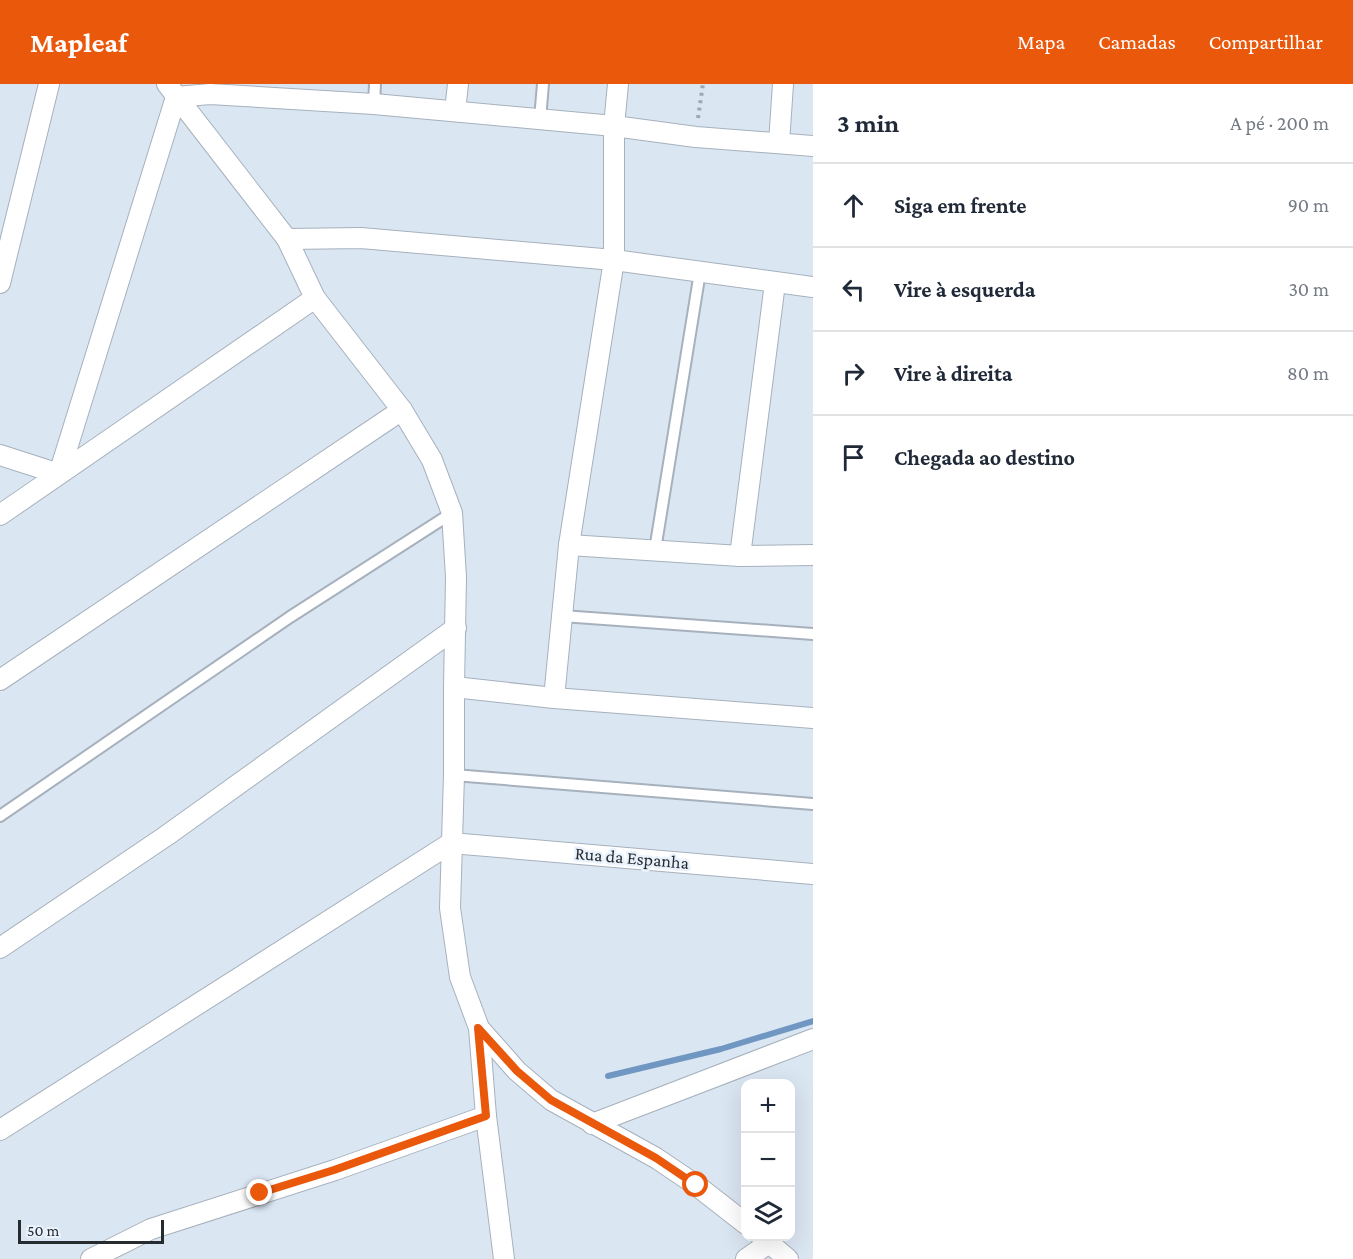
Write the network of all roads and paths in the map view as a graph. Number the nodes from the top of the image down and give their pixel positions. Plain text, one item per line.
1 (49, 84) edge
2 (375, 84) edge
3 (458, 84) edge
4 (543, 84) edge
5 (618, 84) edge
6 (703, 84) edge
7 (783, 84) edge
8 (211, 89) edge
9 (171, 91) edge
10 (295, 91) edge
11 (374, 104) junction
12 (455, 111) junction
13 (540, 119) junction
14 (614, 126) junction
15 (696, 137) junction
16 (779, 143) junction
17 (813, 146) edge
18 (287, 239) junction
19 (614, 260) junction
20 (700, 272) junction
21 (0, 283) edge
22 (775, 283) junction
23 (813, 287) edge
24 (315, 298) junction
25 (402, 410) junction
26 (0, 455) edge
27 (59, 474) junction
28 (452, 513) junction
29 (0, 514) edge
30 (569, 545) junction
31 (655, 550) junction
32 (813, 555) edge
33 (740, 556) junction
34 (562, 616) junction
35 (456, 628) junction
36 (813, 634) edge
37 (0, 680) edge
38 (454, 687) junction
39 (554, 699) junction
40 (813, 718) edge
41 (454, 775) junction
42 (813, 804) edge
43 (0, 816) edge
44 (451, 843) junction
45 (813, 874) edge
46 (0, 948) edge
47 (478, 1028) junction
48 (813, 1039) edge
49 (486, 1116) junction
50 (592, 1124) junction
51 (0, 1130) edge
52 (741, 1220) edge
53 (764, 1241) edge
54 (766, 1241) edge
55 (91, 1259) edge
56 (504, 1259) edge
57 (746, 1259) edge
58 (788, 1259) edge

1 - 21 street
2 - 11 lane
3 - 12 street
4 - 13 lane
5 - 14 street
6 - 15 path
7 - 16 street
8 - 9 street
8 - 10 street
9 - 18 street
9 - 27 street
10 - 11 street
11 - 12 street
12 - 13 street
13 - 14 street
14 - 15 street
14 - 19 street
15 - 16 street
16 - 17 street
18 - 19 street
18 - 24 street
19 - 20 street
19 - 30 street
20 - 22 street
20 - 31 lane
22 - 23 street
22 - 33 street
24 - 25 street
24 - 27 street
25 - 28 street
25 - 37 street
26 - 27 street
27 - 29 street
28 - 35 street
28 - 43 lane
30 - 31 street
30 - 34 street
31 - 33 street
32 - 33 street
34 - 36 lane
34 - 39 street
35 - 38 street
35 - 46 street
38 - 39 street
38 - 41 street
39 - 40 street
41 - 42 lane
41 - 44 street
44 - 45 street, Rua da Espanha
44 - 47 street
44 - 51 street
47 - 49 street
47 - 50 street
48 - 50 street
49 - 55 street
49 - 56 street
50 - 52 street
53 - 57 street
54 - 58 street

